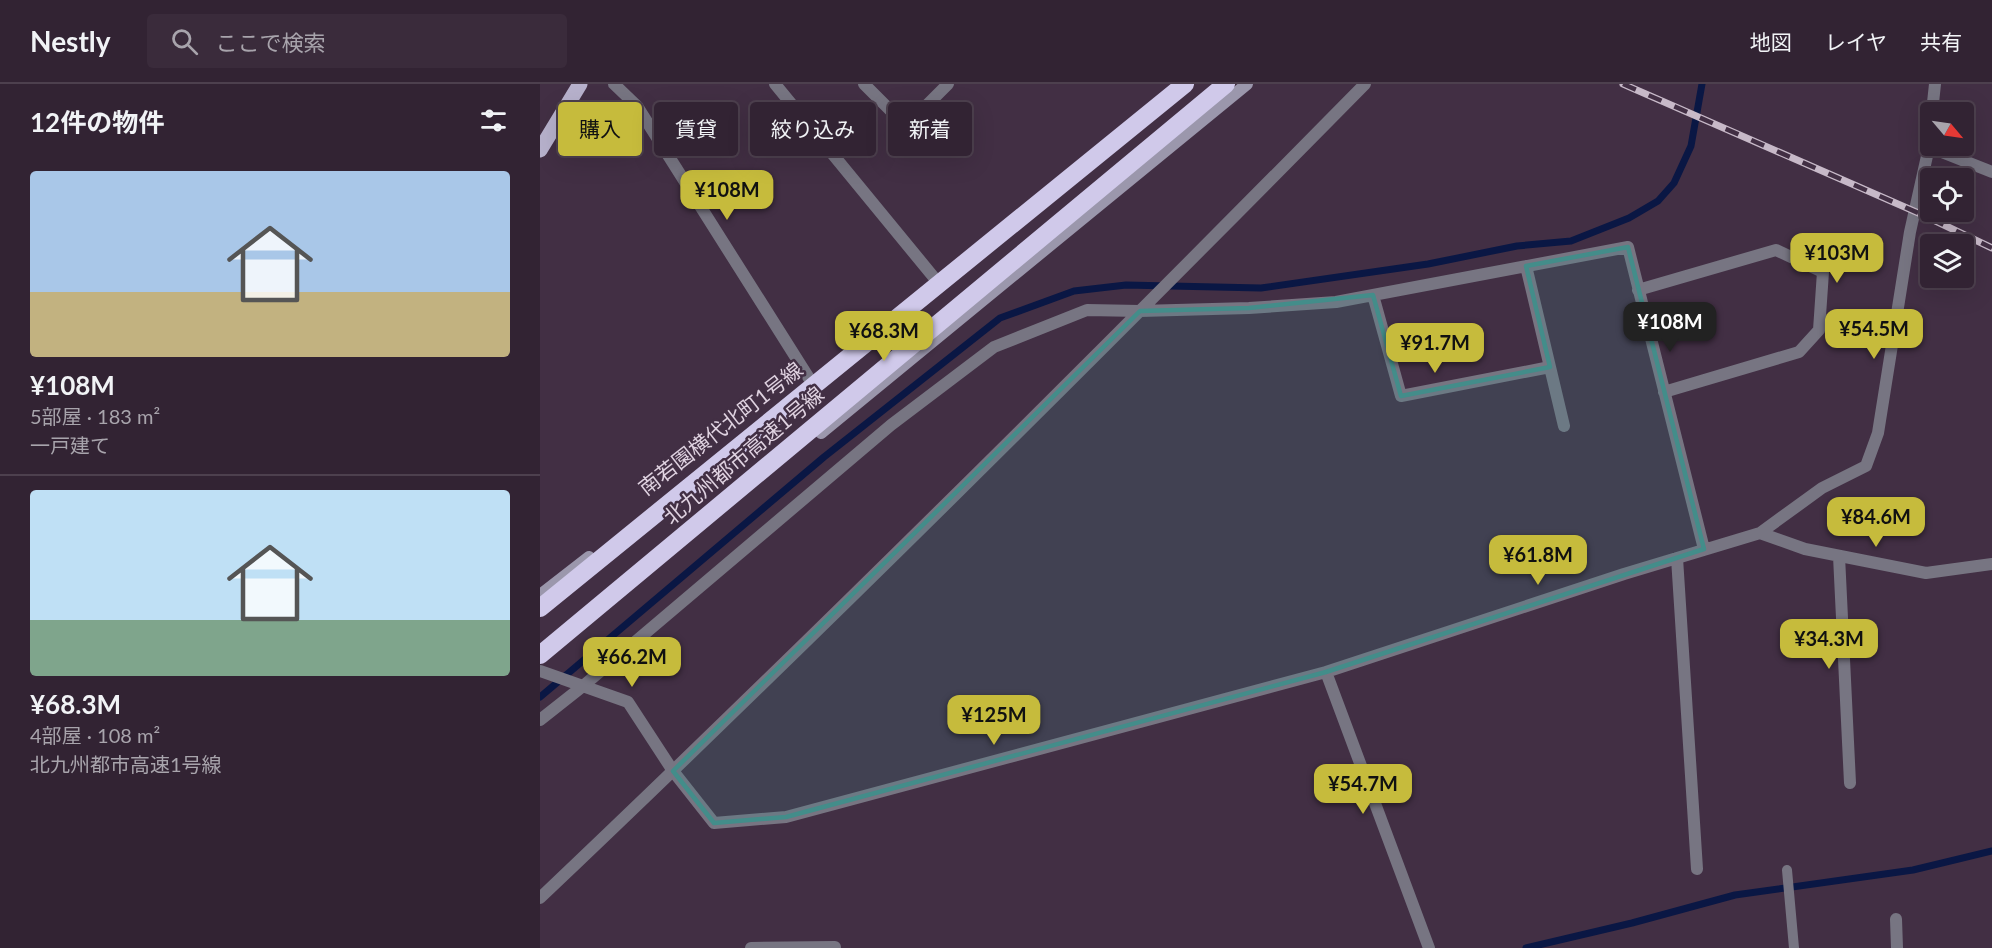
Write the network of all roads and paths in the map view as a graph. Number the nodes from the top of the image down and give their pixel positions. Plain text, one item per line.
1 (580, 84) edge
2 (614, 84) edge
3 (775, 84) edge
4 (864, 84) edge
5 (948, 84) edge
6 (1174, 84) edge
7 (1185, 84) edge
8 (1226, 84) edge
9 (1247, 84) edge
10 (1365, 84) edge
11 (1935, 84) edge
12 (1933, 102) edge
13 (540, 150) edge
14 (1927, 156) edge
15 (1952, 156) edge
16 (1992, 172) edge
17 (1526, 266) junction
18 (936, 280) junction
19 (1638, 290) junction
20 (1373, 295) junction
21 (1140, 311) junction
22 (1550, 367) junction
23 (812, 383) junction
24 (1664, 392) junction
25 (1564, 426) dead end
26 (1760, 533) junction
27 (1704, 549) junction
28 (1839, 556) junction
29 (1677, 558) junction
30 (1992, 564) edge
31 (540, 595) edge
32 (540, 608) edge
33 (540, 655) edge
34 (540, 663) edge
35 (540, 671) edge
36 (1326, 672) junction
37 (583, 687) junction
38 (540, 720) edge
39 (673, 771) junction
40 (1850, 783) dead end
41 (1697, 869) dead end
42 (1787, 870) dead end
43 (540, 898) edge
44 (1896, 919) dead end
45 (835, 947) edge
46 (751, 948) edge
47 (1429, 948) edge
48 (1794, 948) edge
49 (1897, 948) edge

1 - 13 main road
2 - 23 street
3 - 18 street
4 - 5 street
6 - 18 street, 南若園横代北町1号線
7 - 32 highway, 北九州都市高速1号線
8 - 33 highway, 北九州都市高速1号線
9 - 34 street
10 - 21 street
11 - 12 street
14 - 26 street
15 - 16 street
17 - 19 street
17 - 20 street
17 - 22 street
18 - 23 street, 南若園横代北町1号線
19 - 24 street
19 - 24 street
20 - 21 street
20 - 22 street
21 - 37 street
21 - 39 street
22 - 25 street
23 - 31 street, 南若園横代北町1号線
24 - 27 street
26 - 27 street
26 - 28 street
27 - 29 street
28 - 30 street
28 - 40 street
29 - 36 street
29 - 41 street
35 - 37 street
36 - 39 street
36 - 47 street
37 - 38 street
37 - 39 street
39 - 43 street
42 - 48 lane
44 - 49 street
45 - 46 street

